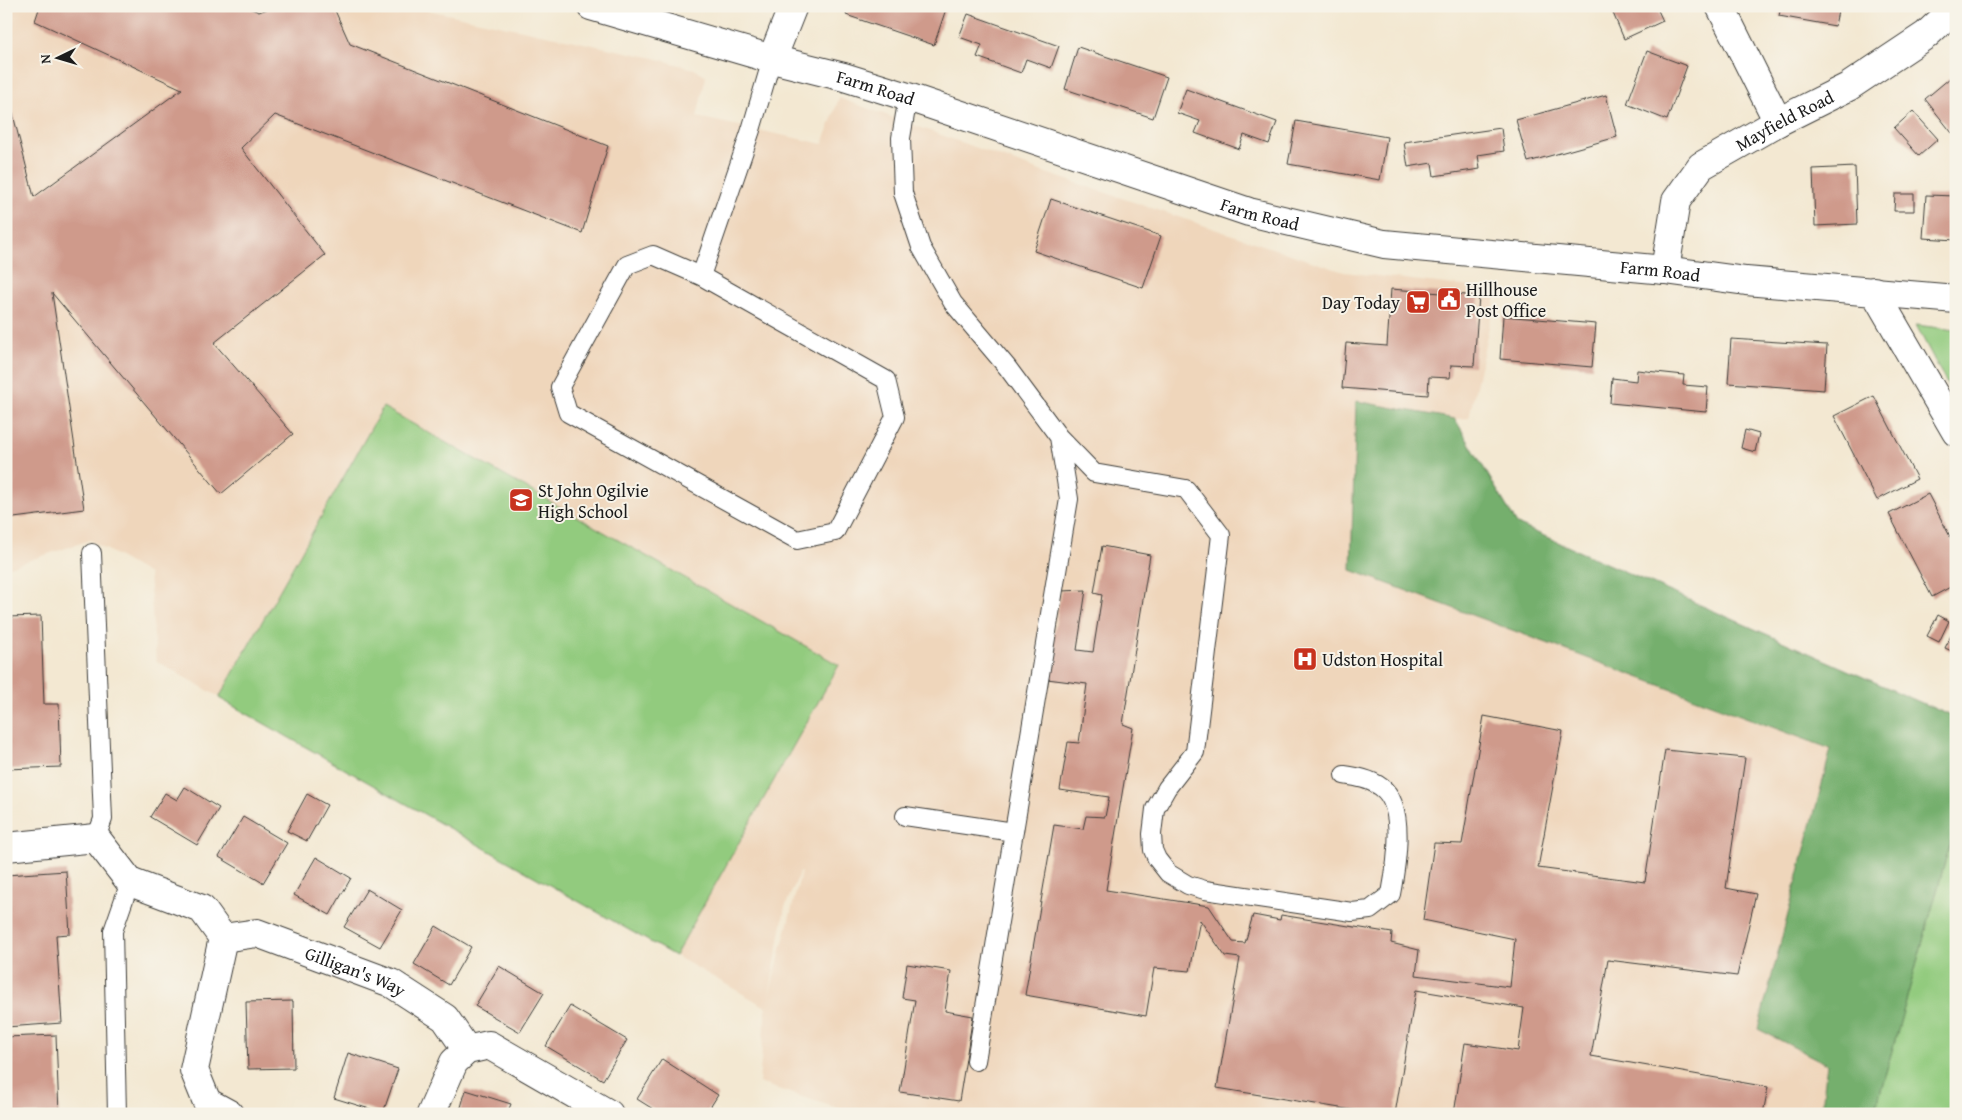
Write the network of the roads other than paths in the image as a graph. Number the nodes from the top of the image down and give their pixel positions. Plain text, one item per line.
1 (591, 6) edge
2 (793, 6) edge
3 (1720, 6) edge
4 (1956, 7) edge
5 (772, 59) junction
6 (908, 97) junction
7 (1778, 122) junction
8 (1665, 270) junction
9 (701, 276) junction
10 (1874, 292) junction
11 (1956, 299) edge
12 (1956, 432) edge
13 (1059, 437) junction
14 (92, 553) dead end
15 (1344, 775) dead end
16 (905, 816) dead end
17 (1014, 832) junction
18 (96, 838) junction
19 (6, 847) edge
20 (130, 882) junction
21 (223, 938) junction
22 (467, 1050) junction
23 (976, 1060) dead end
24 (117, 1114) edge
25 (229, 1114) edge
26 (431, 1114) edge
27 (609, 1114) edge

1 - 5 street, Farm Road
2 - 5 street
3 - 7 street
4 - 7 street, Mayfield Road
5 - 6 street, Farm Road
5 - 9 lane
6 - 8 street, Farm Road
6 - 13 lane
7 - 8 street, Mayfield Road
8 - 10 street, Farm Road
9 - 9 lane
10 - 11 street, Farm Road
10 - 12 street
13 - 15 lane
13 - 17 lane
14 - 18 lane
16 - 17 lane
17 - 23 lane
18 - 19 street
18 - 20 street
20 - 21 street
20 - 24 lane
21 - 22 street, Gilligan's Way
21 - 25 street
22 - 26 street
22 - 27 street

